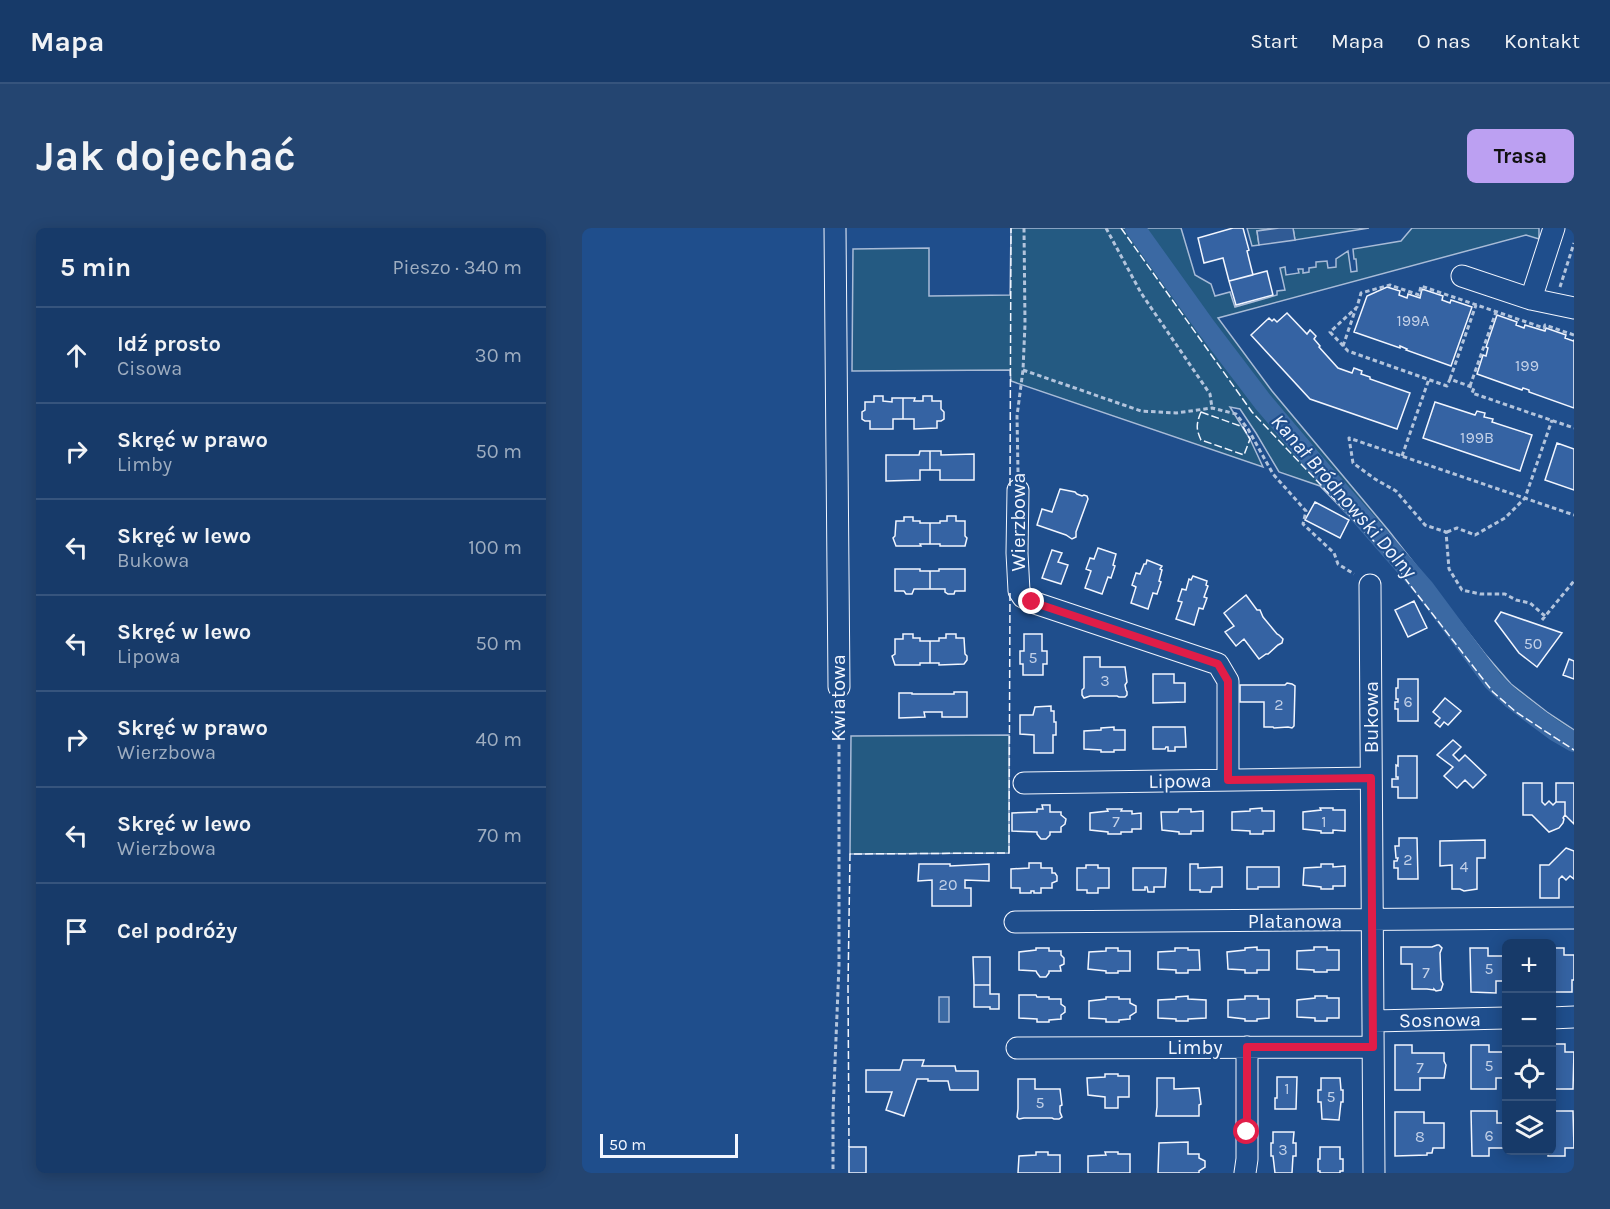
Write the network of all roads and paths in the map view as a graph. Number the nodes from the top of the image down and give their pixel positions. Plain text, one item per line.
1 (834, 228) edge
2 (1024, 228) edge
3 (1106, 228) edge
4 (1554, 228) edge
5 (1574, 243) edge
6 (1462, 276) dead end
7 (1531, 298) junction
8 (1476, 305) junction
9 (1565, 306) edge
10 (1357, 307) junction
11 (1496, 312) junction
12 (1574, 335) edge
13 (1343, 346) junction
14 (1023, 370) junction
15 (1450, 379) junction
16 (1429, 380) junction
17 (1470, 386) junction
18 (1212, 408) junction
19 (1552, 420) junction
20 (1574, 428) edge
21 (1402, 456) junction
22 (1018, 490) joint
23 (1525, 498) junction
24 (1574, 515) edge
25 (1446, 532) junction
26 (1574, 581) edge
27 (1370, 585) joint
28 (1545, 616) junction
29 (1542, 620) dead end
30 (838, 687) joint
31 (1371, 778) junction
32 (1228, 780) junction
33 (1024, 783) dead end
34 (1574, 918) edge
35 (1371, 920) junction
36 (1015, 922) dead end
37 (1574, 1017) edge
38 (1502, 1018) edge
39 (1556, 1018) edge
40 (1373, 1021) junction
41 (1247, 1047) junction
42 (1373, 1047) junction
43 (1017, 1048) dead end
44 (833, 1169) dead end
45 (1245, 1173) edge
46 (1374, 1173) edge

1 - 30 street, Kwiatowa
2 - 14 path, Wierzbowa
3 - 18 path
4 - 7 street
5 - 9 path
6 - 7 street
7 - 9 street
8 - 10 path
8 - 11 path
8 - 15 path
10 - 13 path
10 - 13 path
11 - 12 path
11 - 17 path
13 - 16 path
14 - 18 path
14 - 22 path, Wierzbowa
15 - 16 path
15 - 17 path
16 - 21 path
17 - 19 path
18 - 27 path
19 - 20 path
19 - 23 path
21 - 23 path
21 - 25 path
22 - 32 street, Wierzbowa
23 - 24 path
23 - 25 path
25 - 28 path
26 - 28 path
27 - 31 street, Bukowa
28 - 29 path
30 - 44 path, Kwiatowa
31 - 32 street, Lipowa
31 - 35 street, Bukowa
32 - 33 street, Lipowa
34 - 35 street, Platanowa
35 - 36 street, Platanowa
35 - 40 street, Bukowa
37 - 39 street
38 - 40 street, Sosnowa
40 - 42 street, Bukowa
41 - 42 street, Limby
41 - 43 street, Limby
41 - 45 street
42 - 46 street, Bukowa

